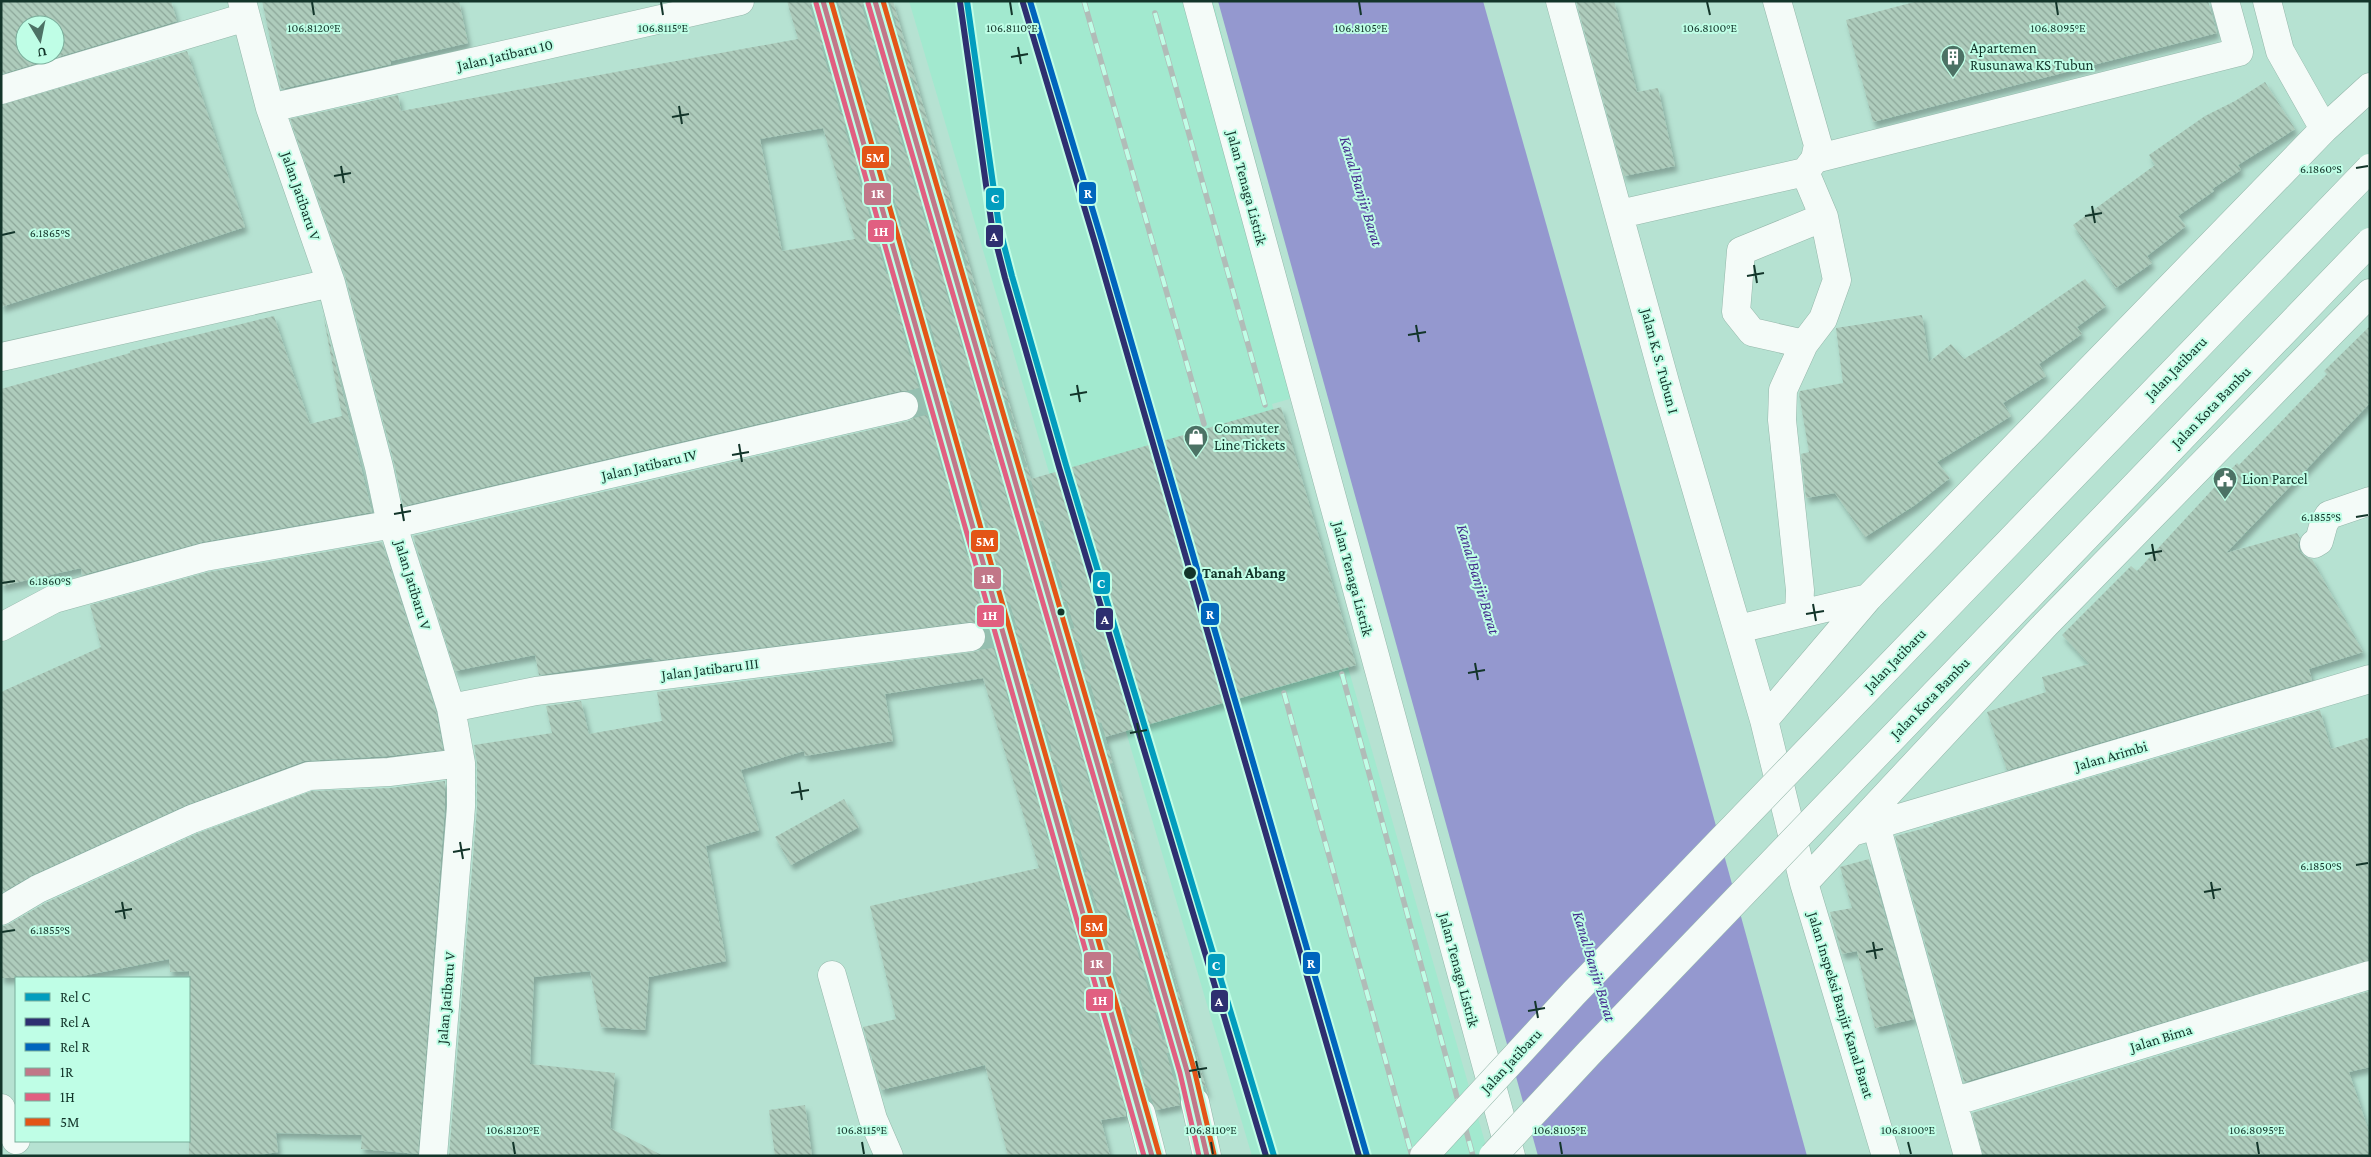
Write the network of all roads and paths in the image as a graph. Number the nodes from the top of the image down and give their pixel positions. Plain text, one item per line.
1 (740, 1) edge
2 (1197, 1) edge
3 (1560, 1) edge
4 (1778, 1) edge
5 (2226, 1) edge
6 (2267, 1) edge
7 (244, 9) edge
8 (2370, 87) edge
9 (1, 90) edge
10 (270, 108) junction
11 (2324, 129) junction
12 (1810, 166) junction
13 (2370, 168) edge
14 (1620, 214) junction
15 (1824, 217) junction
16 (2370, 242) edge
17 (331, 283) junction
18 (2370, 293) edge
19 (1804, 344) junction
20 (1, 357) edge
21 (904, 406) tunnel mouth
22 (2370, 501) edge
23 (394, 524) junction
24 (2314, 544) dead end
25 (1868, 598) junction
26 (1799, 614) junction
27 (1, 627) edge
28 (1738, 628) junction
29 (971, 637) tunnel mouth
30 (2370, 679) edge
31 (450, 708) junction
32 (1764, 720) junction
33 (461, 763) junction
34 (1864, 828) junction
35 (1804, 883) junction
36 (1, 911) edge
37 (832, 975) dead end
38 (2370, 975) edge
39 (1195, 1102) tunnel mouth
40 (1953, 1102) junction
41 (1, 1108) edge
42 (1142, 1113) tunnel mouth
43 (15, 1138) edge
44 (17, 1142) edge
45 (24, 1156) edge
46 (433, 1156) edge
47 (889, 1156) edge
48 (1152, 1156) edge
49 (1207, 1156) edge
50 (1424, 1156) edge
51 (1493, 1156) edge
52 (1511, 1156) edge
53 (1886, 1156) edge
54 (1968, 1156) edge

1 - 10 street, Jalan Jatibaru 10
2 - 52 street, Jalan Tenaga Listrik
3 - 14 street, Jalan K. S. Tubun I
4 - 12 street
5 - 12 street
6 - 11 street
7 - 9 street
7 - 10 street, Jalan Jatibaru V
8 - 11 street
10 - 17 street, Jalan Jatibaru V
11 - 25 street
12 - 14 street
12 - 15 street
13 - 50 street, Jalan Jatibaru, bridge
14 - 28 street, Jalan K. S. Tubun I
15 - 19 street
15 - 19 street
16 - 51 street, Jalan Kota Bambu, bridge
17 - 20 street
17 - 23 street, Jalan Jatibaru V
18 - 34 street
19 - 26 street
21 - 23 street, Jalan Jatibaru IV
22 - 24 street
23 - 27 street, Jalan Jatibaru IV
23 - 31 street, Jalan Jatibaru V
25 - 26 street
25 - 32 street
26 - 28 street
28 - 32 street, Jalan K. S. Tubun I
29 - 31 street, Jalan Jatibaru III
30 - 34 street, Jalan Arimbi
31 - 33 street, Jalan Jatibaru V
32 - 35 street, Jalan Inspeksi Banjir Kanal Barat
33 - 36 street
33 - 46 street, Jalan Jatibaru V
34 - 35 street
34 - 40 street
35 - 53 street, Jalan Inspeksi Banjir Kanal Barat
37 - 47 street
38 - 40 street, Jalan Bima
39 - 49 street
40 - 54 street
41 - 43 street
42 - 48 street
44 - 45 street

